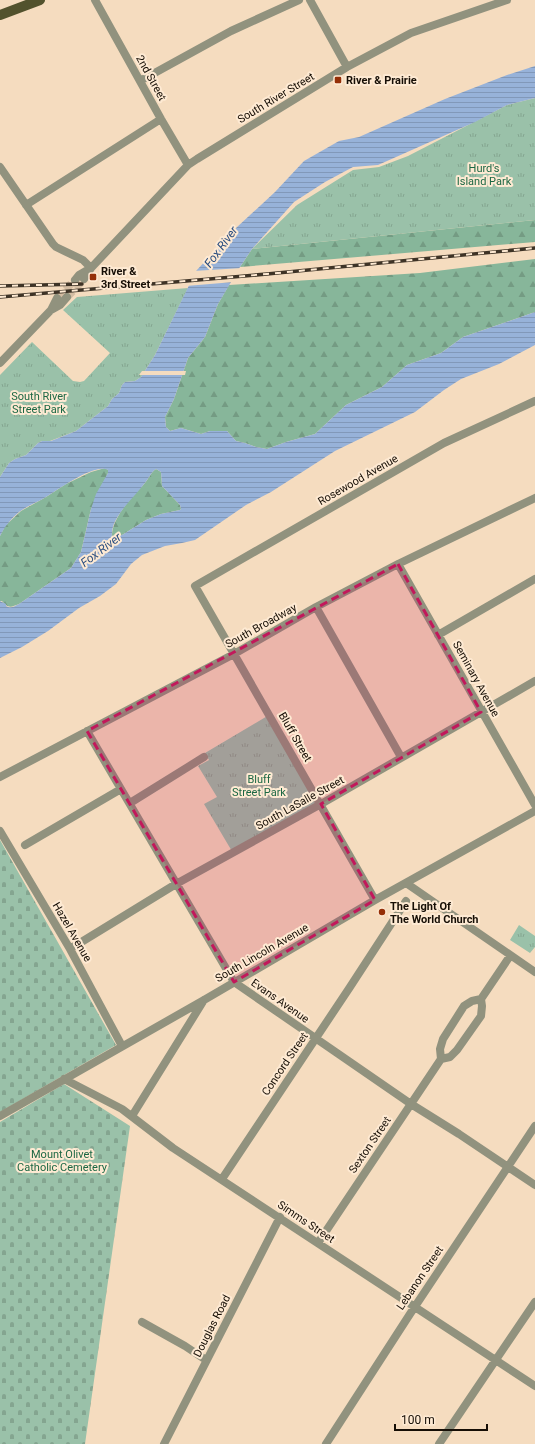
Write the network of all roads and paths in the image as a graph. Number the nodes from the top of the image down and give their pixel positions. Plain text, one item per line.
1 (40, 0) edge
2 (95, 0) edge
3 (299, 0) edge
4 (310, 0) edge
5 (507, 0) edge
6 (0, 15) edge
7 (347, 67) junction
8 (140, 81) junction
9 (161, 119) junction
10 (188, 165) junction
11 (0, 167) edge
12 (26, 205) junction
13 (91, 268) junction
14 (84, 279) tunnel mouth
15 (75, 280) tunnel mouth
16 (68, 297) tunnel mouth
17 (57, 298) tunnel mouth
18 (51, 310) junction
19 (0, 363) edge
20 (535, 401) edge
21 (535, 498) edge
22 (398, 564) junction
23 (535, 579) edge
24 (195, 586) joint
25 (316, 607) junction
26 (438, 635) junction
27 (234, 654) junction
28 (535, 681) edge
29 (481, 712) junction
30 (87, 731) junction
31 (204, 757) dead end
32 (401, 757) junction
33 (0, 777) edge
34 (121, 789) junction
35 (130, 803) junction
36 (321, 804) junction
37 (535, 805) edge
38 (535, 811) edge
39 (0, 831) edge
40 (25, 845) dead end
41 (406, 883) junction
42 (176, 884) junction
43 (375, 900) junction
44 (406, 901) dead end
45 (73, 947) junction
46 (510, 956) junction
47 (535, 972) edge
48 (234, 982) junction
49 (481, 999) junction
50 (204, 1000) junction
51 (315, 1038) junction
52 (122, 1046) junction
53 (441, 1058) junction
54 (64, 1079) junction
55 (411, 1104) junction
56 (0, 1116) edge
57 (132, 1116) junction
58 (535, 1126) edge
59 (508, 1166) junction
60 (222, 1179) junction
61 (535, 1185) edge
62 (280, 1217) junction
63 (318, 1243) junction
64 (535, 1302) edge
65 (414, 1307) junction
66 (142, 1322) dead end
67 (206, 1360) junction
68 (495, 1360) junction
69 (535, 1386) edge
70 (329, 1443) edge
71 (164, 1444) edge
72 (439, 1444) edge

1 - 6 main road
2 - 8 street, 2nd Street
3 - 8 street
4 - 7 street
5 - 7 street, South River Street
7 - 10 street, South River Street
8 - 9 street, 2nd Street
9 - 10 street, 2nd Street
9 - 12 street
10 - 13 street, South River Street
11 - 12 street
12 - 13 street
13 - 14 street, South River Street
13 - 15 street, South River Street
16 - 18 street
17 - 18 street
18 - 19 street
20 - 24 street, Rosewood Avenue
21 - 22 street, South Broadway
22 - 25 street, South Broadway
22 - 26 street, Seminary Avenue
23 - 26 street
24 - 27 street, Bluff Street
25 - 27 street, South Broadway
25 - 32 street
26 - 29 street, Seminary Avenue
27 - 30 street, South Broadway
27 - 36 street, Bluff Street
28 - 29 street, South LaSalle Street
29 - 32 street, South LaSalle Street
29 - 37 street, Seminary Avenue
30 - 33 street, South Broadway
30 - 34 street, Evans Avenue
31 - 35 street
32 - 36 street, South LaSalle Street
34 - 35 street, Evans Avenue
34 - 40 street
35 - 42 street, Evans Avenue
36 - 42 street, South LaSalle Street
36 - 43 street, Bluff Street
38 - 41 street, South Lincoln Avenue
39 - 45 street, Hazel Avenue
41 - 43 street, South Lincoln Avenue
41 - 46 street
42 - 45 street, South LaSalle Street
42 - 48 street, Evans Avenue
43 - 48 street, South Lincoln Avenue
44 - 51 street, Concord Street
45 - 52 street, Hazel Avenue
46 - 47 street
46 - 49 street, Sexton Street
48 - 50 street, South Lincoln Avenue
48 - 51 street, Evans Avenue
49 - 53 street, Sexton Street
49 - 53 street, Sexton Street
50 - 52 street, South Lincoln Avenue
50 - 57 street
51 - 55 street, Evans Avenue
51 - 60 street, Concord Street
52 - 54 street, South Lincoln Avenue
53 - 55 street, Sexton Street
54 - 56 street, South Lincoln Avenue
54 - 57 street, Simms Street
55 - 59 street, Evans Avenue
55 - 63 street, Sexton Street
57 - 60 street, Simms Street
58 - 59 street, Lebanon Street
59 - 61 street, Evans Avenue
59 - 65 street, Lebanon Street
60 - 62 street, Simms Street
62 - 63 street, Simms Street
62 - 67 street, Douglas Road
63 - 65 street, Simms Street
64 - 68 street
65 - 68 street, Simms Street
65 - 70 street, Lebanon Street
66 - 67 street
67 - 71 street, Douglas Road
68 - 69 street, Simms Street
68 - 72 street

